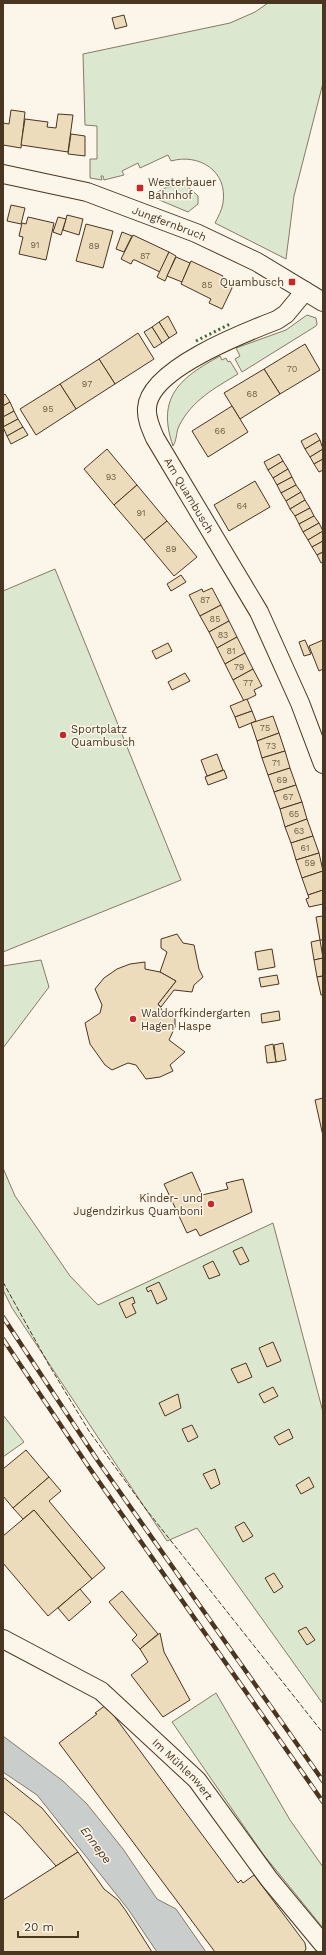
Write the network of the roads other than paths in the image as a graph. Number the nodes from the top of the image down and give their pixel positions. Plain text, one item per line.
1 (3, 174) edge
2 (305, 291) junction
3 (323, 302) edge
4 (323, 764) edge
5 (3, 1638) edge
6 (323, 1944) edge

1 - 2 street, Jungfernbruch
2 - 3 street, Jungfernbruch
2 - 4 street, Am Quambusch
5 - 6 street, Im Mühlenwert

